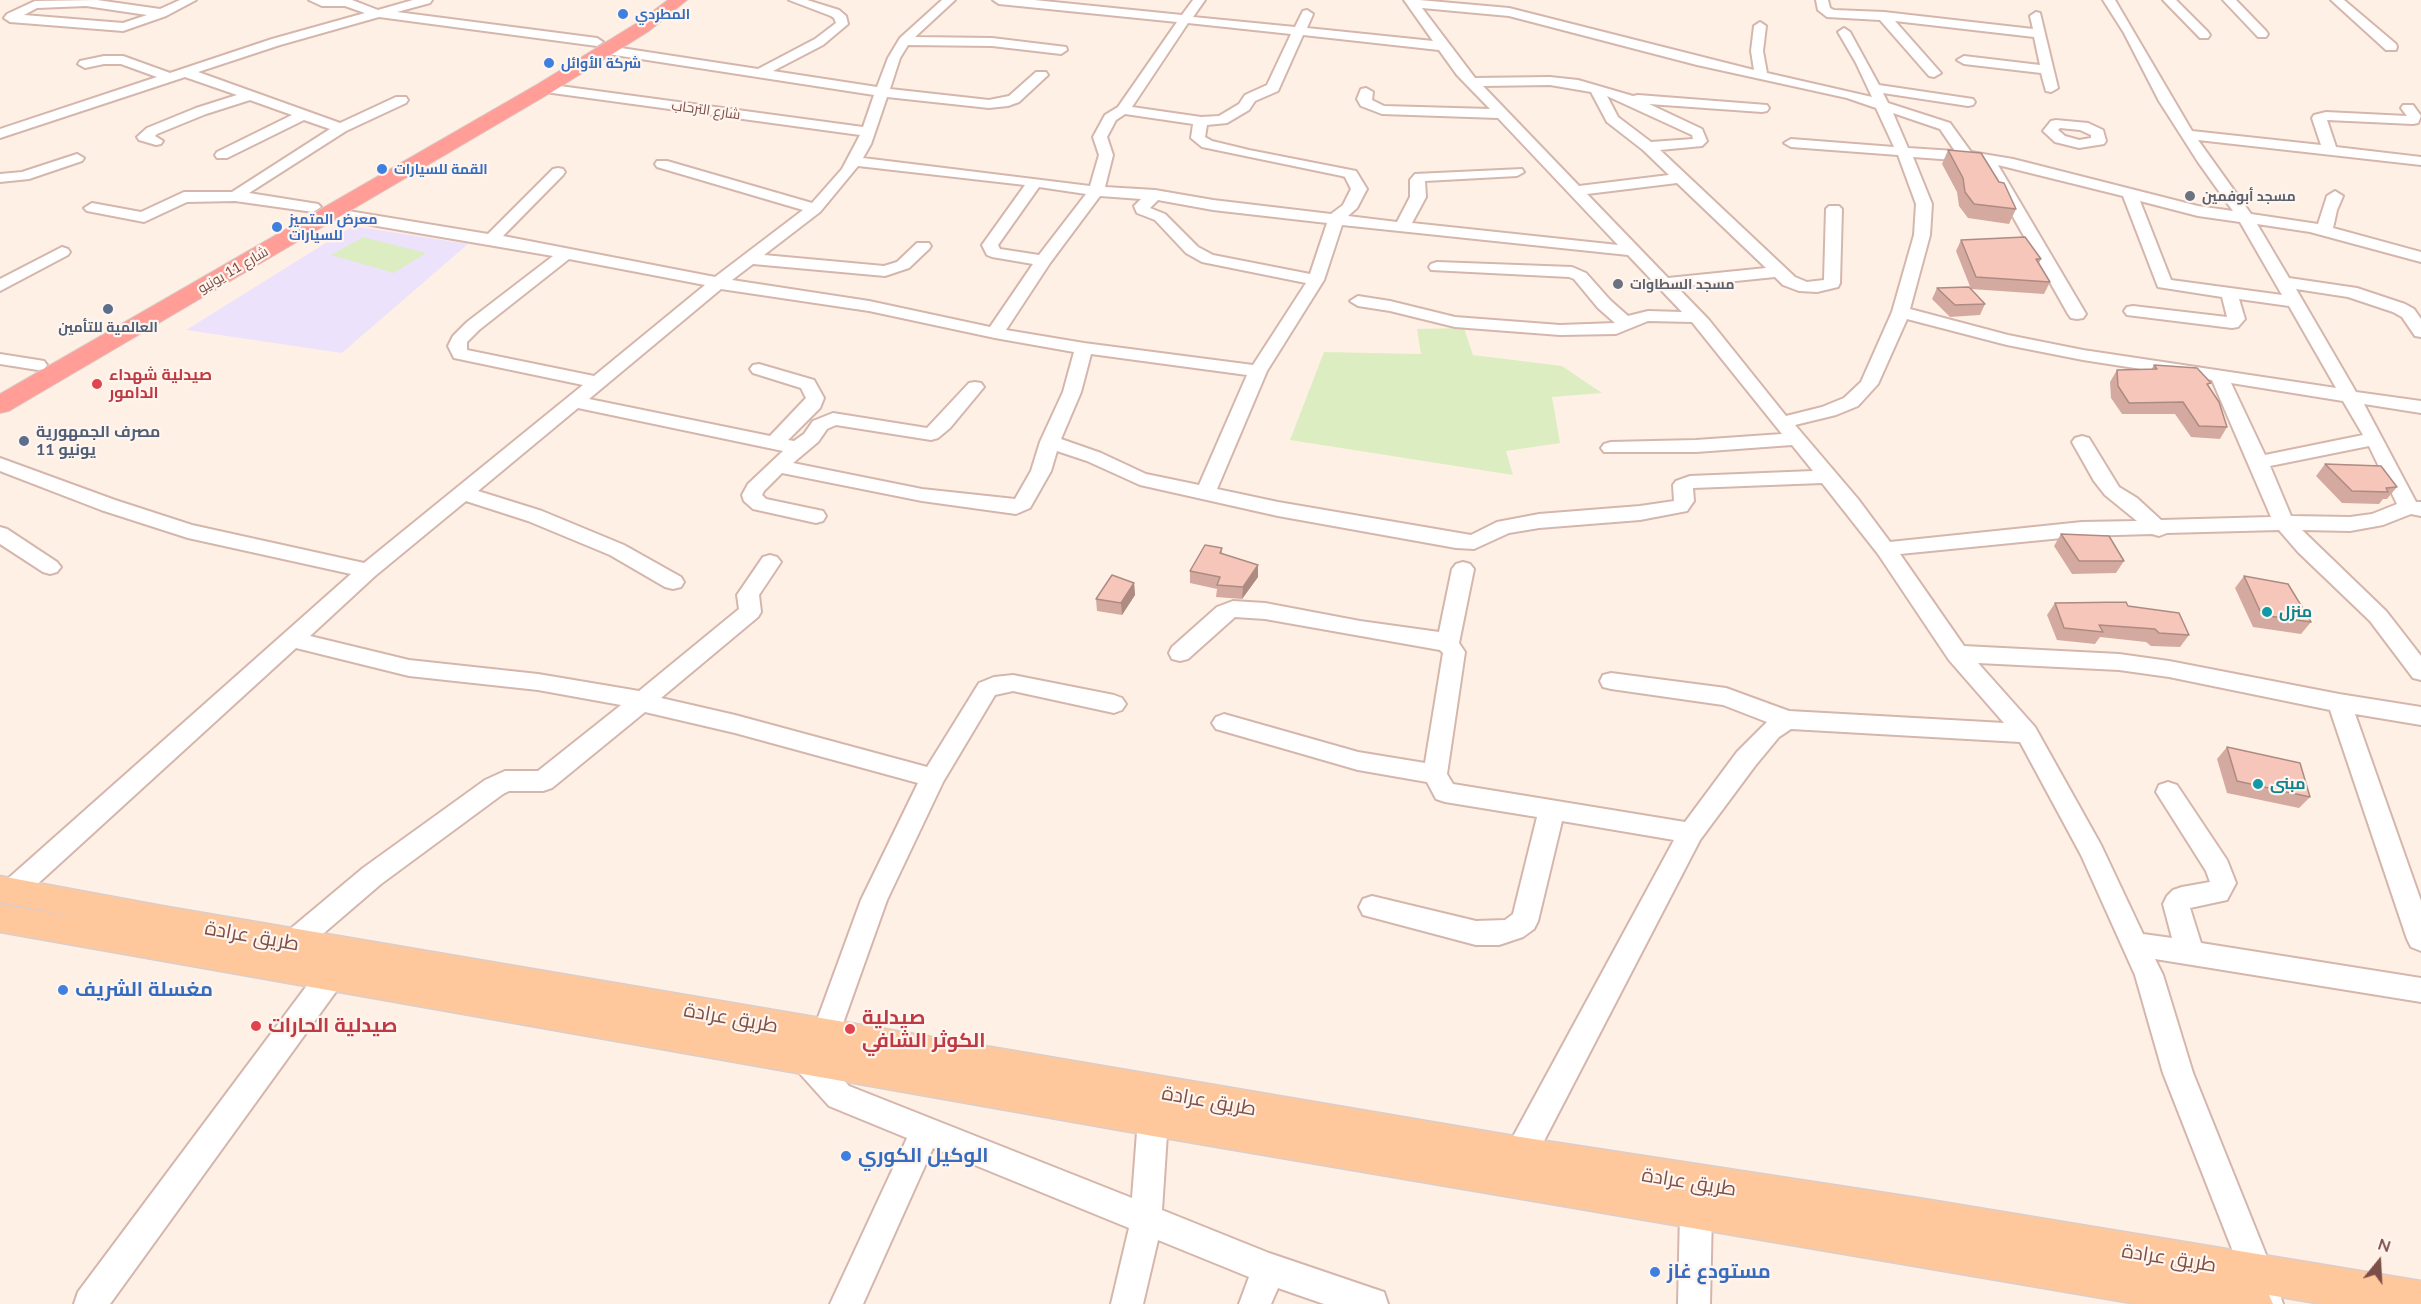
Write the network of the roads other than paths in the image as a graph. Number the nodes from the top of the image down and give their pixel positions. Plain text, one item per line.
1 (190, 0) edge
2 (315, 0) edge
3 (426, 0) edge
4 (654, 0) edge
5 (679, 0) edge
6 (795, 0) edge
7 (949, 0) edge
8 (999, 0) edge
9 (1199, 0) edge
10 (1822, 0) edge
11 (1871, 0) edge
12 (2109, 0) edge
13 (2169, 0) edge
14 (2229, 0) edge
15 (2337, 0) edge
16 (1411, 1) edge
17 (92, 2) edge
18 (1448, 2) edge
19 (162, 13) junction
20 (376, 13) junction
21 (1307, 14) dead end
22 (1884, 16) junction
23 (2036, 16) dead end
24 (5, 20) edge
25 (1184, 20) junction
26 (64, 22) junction
27 (1760, 26) dead end
28 (1299, 31) junction
29 (1844, 32) dead end
30 (2039, 34) junction
31 (2262, 34) dead end
32 (2204, 35) dead end
33 (904, 41) junction
34 (603, 46) junction
35 (1441, 46) junction
36 (2391, 47) dead end
37 (1061, 50) dead end
38 (1964, 60) dead end
39 (85, 64) dead end
40 (2046, 70) junction
41 (187, 73) junction
42 (760, 73) junction
43 (1934, 73) dead end
44 (1761, 74) junction
45 (1041, 75) dead end
46 (172, 78) junction
47 (1471, 82) junction
48 (545, 88) junction
49 (1875, 88) junction
50 (2051, 88) dead end
51 (1597, 90) junction
52 (881, 92) junction
53 (1366, 92) dead end
54 (252, 95) junction
55 (1619, 95) junction
56 (401, 99) dead end
57 (1688, 102) junction
58 (1968, 102) dead end
59 (1883, 106) junction
60 (1762, 108) dead end
61 (2408, 108) dead end
62 (1123, 110) junction
63 (1501, 114) junction
64 (303, 115) junction
65 (1202, 121) junction
66 (1682, 125) junction
67 (341, 128) junction
68 (868, 132) junction
69 (0, 134) edge
70 (2189, 135) junction
71 (156, 141) dead end
72 (1791, 143) dead end
73 (1648, 147) junction
74 (2330, 151) junction
75 (1904, 153) junction
76 (222, 154) dead end
77 (1966, 156) junction
78 (77, 158) dead end
79 (1987, 158) junction
80 (854, 160) junction
81 (2421, 161) edge
82 (662, 164) dead end
83 (558, 172) dead end
84 (1517, 172) dead end
85 (0, 178) edge
86 (1679, 178) junction
87 (1035, 182) junction
88 (1096, 191) junction
89 (1576, 191) junction
90 (2129, 192) junction
91 (1155, 195) junction
92 (236, 196) junction
93 (2336, 196) dead end
94 (92, 208) dead end
95 (814, 209) junction
96 (1834, 209) dead end
97 (322, 210) junction
98 (1336, 218) junction
99 (2246, 218) junction
100 (1402, 227) junction
101 (2325, 231) junction
102 (492, 239) junction
103 (923, 246) dead end
104 (1634, 251) junction
105 (62, 252) dead end
106 (564, 255) junction
107 (2421, 257) edge
108 (749, 259) junction
109 (1043, 261) junction
110 (1437, 267) dead end
111 (1778, 272) junction
112 (1316, 280) junction
113 (2282, 282) junction
114 (718, 283) junction
115 (1664, 283) junction
116 (0, 286) edge
117 (2229, 293) junction
118 (1358, 301) dead end
119 (2293, 301) junction
120 (2133, 310) dead end
121 (1901, 312) junction
122 (2077, 314) dead end
123 (1696, 317) junction
124 (1627, 324) junction
125 (2421, 332) edge
126 (995, 333) junction
127 (1084, 348) junction
128 (0, 359) edge
129 (38, 365) junction
130 (759, 369) dead end
131 (1258, 371) junction
132 (2219, 376) junction
133 (597, 382) junction
134 (0, 387) edge
135 (975, 387) dead end
136 (2349, 396) junction
137 (573, 401) junction
138 (0, 405) edge
139 (2421, 407) edge
140 (1789, 431) junction
141 (2375, 439) junction
142 (775, 442) junction
143 (1050, 442) junction
144 (2082, 442) dead end
145 (797, 448) junction
146 (1611, 448) dead end
147 (2259, 462) junction
148 (0, 464) edge
149 (777, 466) junction
150 (1827, 477) junction
151 (1206, 492) junction
152 (464, 493) junction
153 (2415, 508) edge
154 (816, 516) dead end
155 (2284, 523) junction
156 (2159, 529) junction
157 (0, 534) edge
158 (1885, 549) junction
159 (770, 562) dead end
160 (50, 567) dead end
161 (1463, 568) dead end
162 (368, 571) junction
163 (673, 582) dead end
164 (290, 639) junction
165 (1448, 644) junction
166 (1180, 653) dead end
167 (1957, 654) junction
168 (2421, 672) edge
169 (1611, 681) dead end
170 (641, 700) junction
171 (2339, 703) junction
172 (1114, 704) dead end
173 (2421, 716) edge
174 (1787, 720) junction
175 (1224, 723) dead end
176 (2027, 733) junction
177 (1435, 774) junction
178 (933, 778) junction
179 (2168, 792) dead end
180 (1552, 809) junction
181 (1691, 833) junction
182 (4, 899) edge
183 (1372, 907) dead end
184 (152, 932) junction
185 (2421, 939) edge
186 (293, 943) junction
187 (2134, 944) junction
188 (2190, 953) junction
189 (330, 977) junction
190 (2421, 990) edge
191 (815, 1045) junction
192 (1153, 1119) junction
193 (926, 1130) junction
194 (1520, 1155) junction
195 (1696, 1211) junction
196 (1146, 1221) junction
197 (1269, 1269) junction
198 (2259, 1293) edge
199 (2421, 1301) edge
200 (90, 1304) edge
201 (846, 1304) edge
202 (1127, 1304) edge
203 (1255, 1304) edge
204 (1372, 1304) edge
205 (1694, 1304) edge

1 - 19 street
2 - 20 street
3 - 20 street
4 - 34 highway, شارع 11 يونيو
5 - 34 highway, شارع 11 يونيو
6 - 42 street
7 - 33 street
8 - 25 street
9 - 25 street
10 - 22 street
11 - 22 street
12 - 70 street
13 - 32 street
14 - 31 street
15 - 36 street
16 - 18 street
16 - 35 street
17 - 19 street
17 - 24 street
17 - 26 street
18 - 44 street
19 - 26 street
20 - 34 street
20 - 41 street
21 - 28 street
22 - 30 street
22 - 43 street
23 - 30 street
24 - 26 street
25 - 28 street
25 - 62 street
27 - 44 street
28 - 35 street
28 - 65 street
29 - 49 street
30 - 40 street
33 - 37 street
33 - 52 street
34 - 42 street
34 - 48 highway, شارع 11 يونيو
34 - 97 highway, شارع 11 يونيو
35 - 47 street
38 - 40 street
39 - 46 street
40 - 50 street
41 - 46 street
41 - 54 street
42 - 52 street
44 - 59 street
45 - 52 street
46 - 69 street
47 - 51 street
47 - 63 street
48 - 68 street, شارع الترحاب
48 - 97 highway, شارع 11 يونيو
49 - 58 street
49 - 59 street
51 - 55 street
51 - 73 street
52 - 68 street
53 - 63 street
54 - 64 street
54 - 71 street
55 - 57 street
55 - 66 street
56 - 67 street
57 - 60 street
57 - 66 street
59 - 75 street
59 - 77 street
61 - 74 street
62 - 65 street
62 - 88 street
63 - 89 street
64 - 67 street
64 - 76 street
65 - 98 street
66 - 73 street
67 - 92 street
68 - 80 street
70 - 74 street
70 - 99 street
72 - 75 street
73 - 86 street
74 - 81 street
75 - 77 street
75 - 121 street
77 - 79 street
78 - 85 street
79 - 90 street
79 - 122 street
80 - 87 street
80 - 95 street
82 - 95 street
83 - 102 street
84 - 100 street
86 - 89 street
86 - 111 street
87 - 88 street
87 - 109 street
88 - 91 street
88 - 109 street
89 - 104 street
90 - 99 street
90 - 117 street
91 - 98 street
91 - 112 street
92 - 94 street
92 - 97 street
93 - 101 street
95 - 108 street
96 - 111 street
97 - 102 street
97 - 129 highway, شارع 11 يونيو
97 - 138 highway, شارع 11 يونيو
98 - 100 street
98 - 112 street
99 - 101 street
99 - 113 street
100 - 104 street
101 - 107 street
102 - 106 street
103 - 108 street
104 - 115 street
105 - 116 street
106 - 114 street
106 - 133 street
108 - 114 street
109 - 126 street
110 - 124 street
111 - 115 street
112 - 131 street
113 - 119 street
113 - 125 street
114 - 126 street
114 - 133 street
115 - 123 street
117 - 119 street
117 - 120 street
118 - 124 street
119 - 136 street
121 - 132 street
121 - 140 street
123 - 124 street
123 - 140 street
126 - 127 street
127 - 131 street
127 - 143 street
128 - 129 street
129 - 134 highway, شارع 11 يونيو
130 - 142 street
131 - 151 street
132 - 136 street
132 - 147 street
133 - 137 street
135 - 145 street
136 - 139 street
136 - 141 street
137 - 142 street
137 - 152 street
140 - 146 street
140 - 150 street
141 - 147 street
141 - 153 street
142 - 145 street
143 - 149 street
143 - 151 street
144 - 156 street
145 - 149 street
147 - 155 street
148 - 162 street
149 - 154 street
150 - 151 street
150 - 158 street
152 - 162 street
152 - 163 street
153 - 155 street
155 - 156 street
155 - 168 street
156 - 158 street
157 - 160 street
158 - 167 street
159 - 170 street
161 - 165 street
162 - 164 street
164 - 170 street
164 - 182 street
165 - 166 street
165 - 177 street
167 - 171 street
167 - 176 street
169 - 174 street
170 - 178 street
170 - 186 street
171 - 173 street
171 - 185 street
172 - 178 street
174 - 176 street
174 - 181 street
175 - 177 street
176 - 187 street
177 - 180 street
178 - 191 street
179 - 188 street
180 - 181 street
180 - 183 street
181 - 194 street
182 - 184 main road, طريق عرادة
184 - 186 main road, طريق عرادة
184 - 189 main road, طريق عرادة
186 - 191 main road, طريق عرادة
187 - 188 street
187 - 198 street
188 - 190 street
189 - 191 main road, طريق عرادة
189 - 200 street
191 - 192 main road, طريق عرادة
191 - 193 street
191 - 194 main road, طريق عرادة
192 - 195 main road, طريق عرادة
192 - 196 street
193 - 196 street
193 - 201 street
194 - 198 main road, طريق عرادة
195 - 198 main road, طريق عرادة
195 - 205 street
196 - 197 street
196 - 202 street
197 - 203 street
197 - 204 street
198 - 199 main road, طريق عرادة

